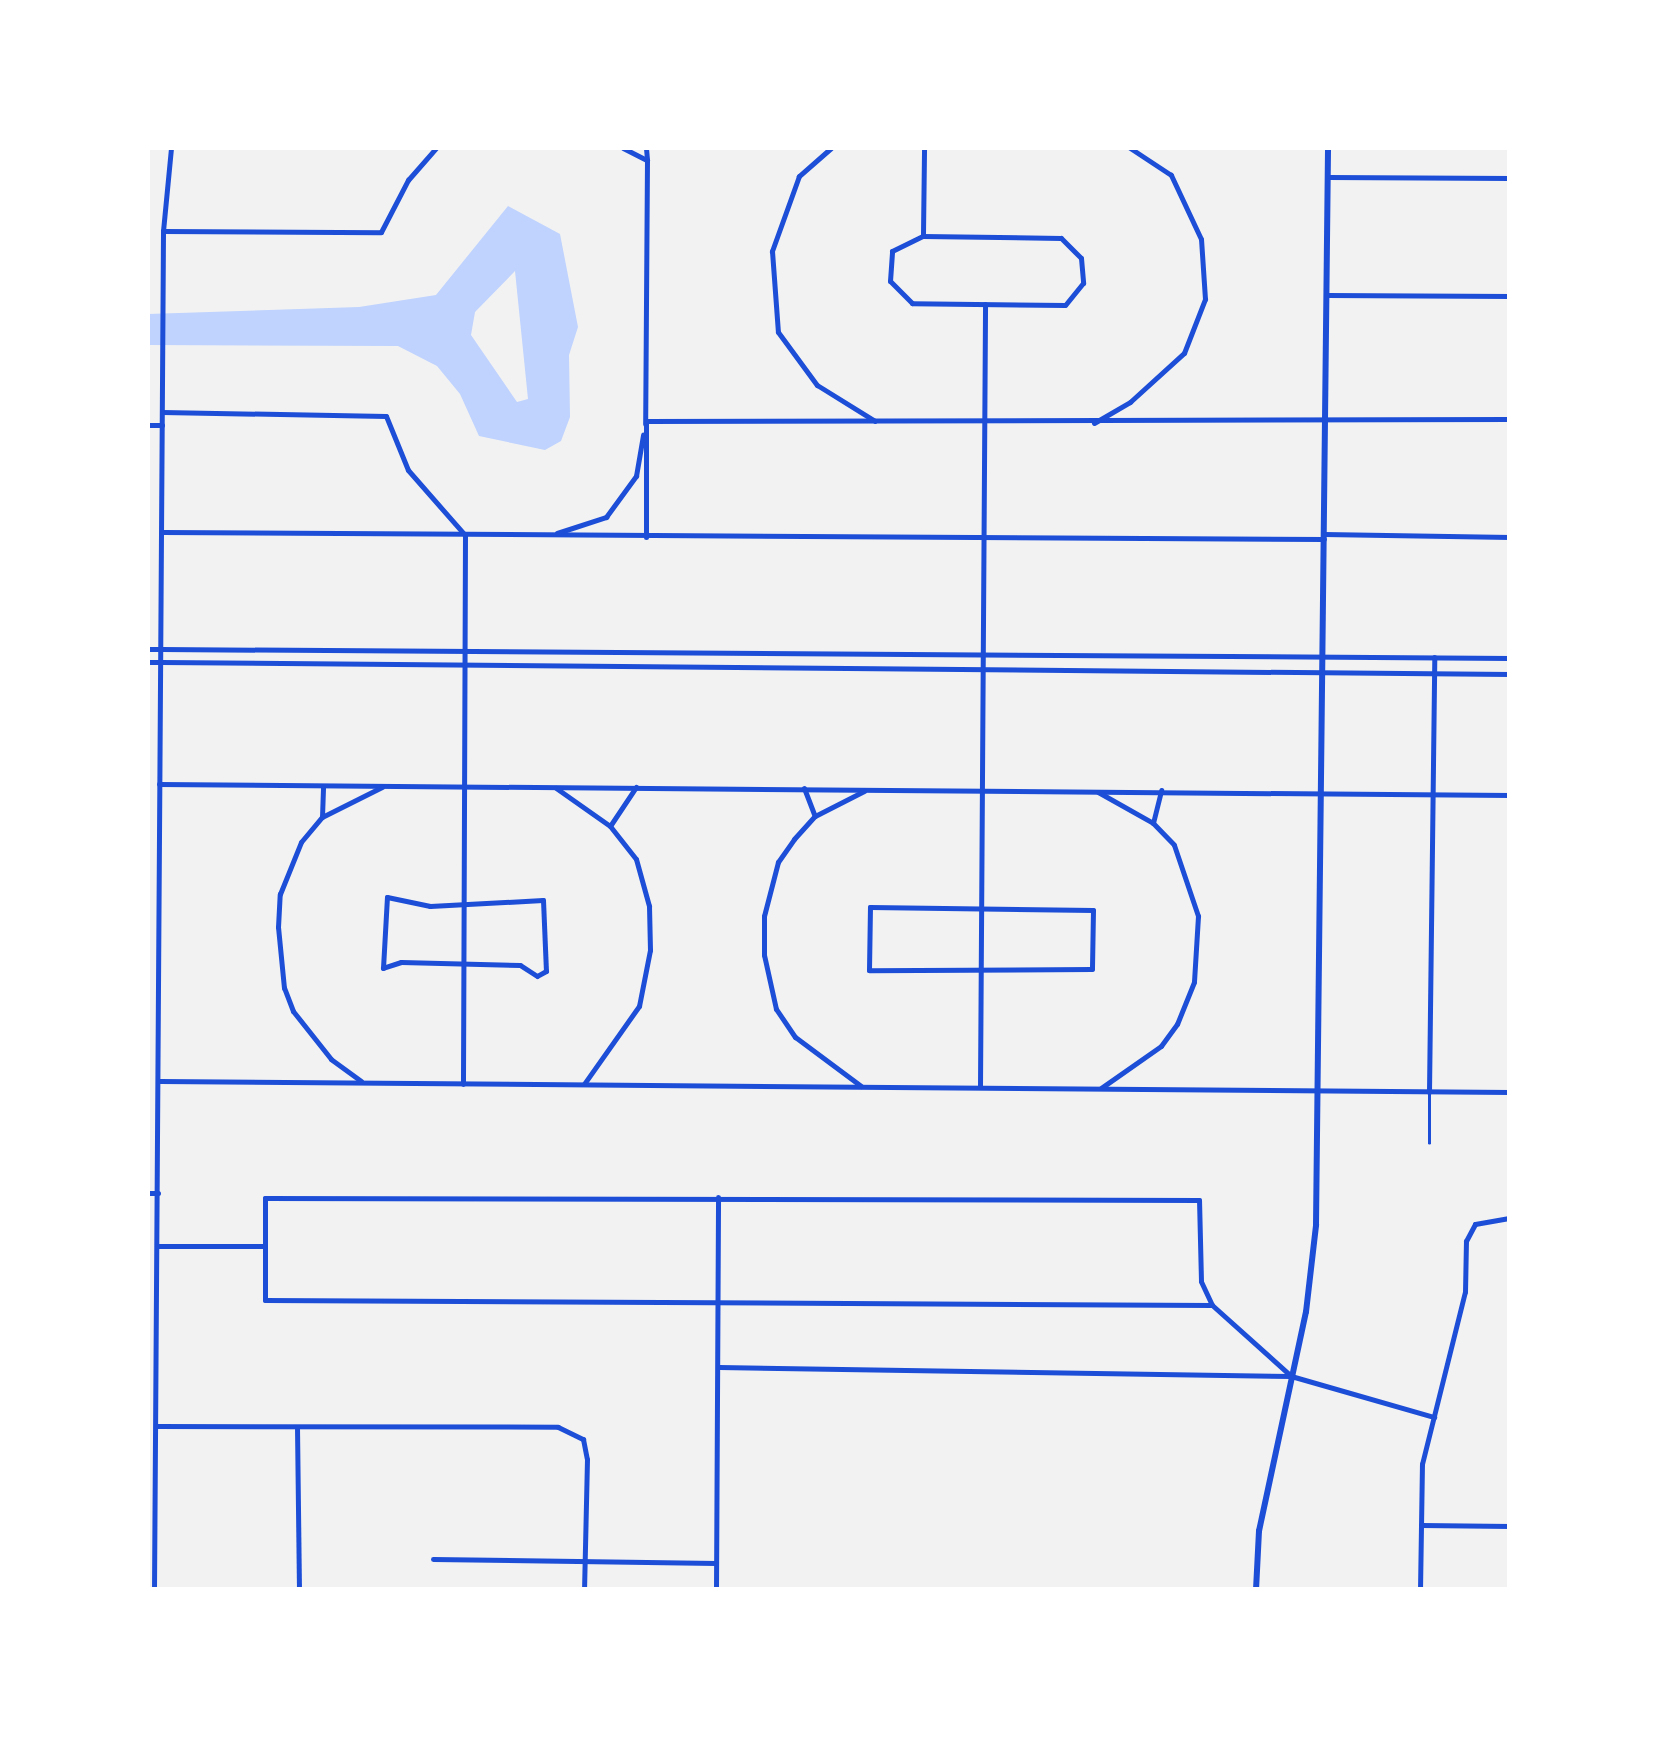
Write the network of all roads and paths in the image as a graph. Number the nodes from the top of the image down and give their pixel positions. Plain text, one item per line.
1 (170, 148) edge
2 (436, 148) edge
3 (622, 148) edge
4 (646, 148) edge
5 (831, 148) edge
6 (924, 148) edge
7 (1130, 148) edge
8 (1328, 148) edge
9 (647, 160) junction
10 (1328, 177) junction
11 (1510, 178) edge
12 (163, 232) junction
13 (924, 236) junction
14 (1327, 295) junction
15 (1510, 296) edge
16 (985, 304) junction
17 (162, 412) junction
18 (1510, 419) edge
19 (1326, 421) junction
20 (646, 422) junction
21 (876, 422) junction
22 (983, 423) junction
23 (1092, 424) junction
24 (148, 425) edge
25 (162, 425) junction
26 (162, 532) junction
27 (465, 535) junction
28 (548, 536) junction
29 (1324, 536) junction
30 (646, 537) junction
31 (1510, 537) edge
32 (982, 540) junction
33 (148, 649) edge
34 (161, 649) junction
35 (336, 651) junction
36 (466, 653) junction
37 (645, 653) junction
38 (813, 654) junction
39 (1377, 656) junction
40 (1434, 656) junction
41 (983, 657) junction
42 (1127, 657) junction
43 (1267, 657) junction
44 (1322, 657) junction
45 (1510, 658) edge
46 (148, 662) edge
47 (161, 662) junction
48 (336, 664) junction
49 (466, 666) junction
50 (646, 667) junction
51 (813, 667) junction
52 (983, 670) junction
53 (1126, 672) junction
54 (1266, 674) junction
55 (1321, 674) junction
56 (1378, 674) junction
57 (1434, 674) junction
58 (1510, 674) edge
59 (160, 784) junction
60 (384, 786) junction
61 (465, 786) junction
62 (554, 786) junction
63 (323, 787) junction
64 (636, 788) junction
65 (804, 788) junction
66 (867, 790) junction
67 (982, 790) junction
68 (1161, 790) junction
69 (1095, 791) junction
70 (1322, 791) junction
71 (1432, 794) junction
72 (1510, 794) edge
73 (815, 816) junction
74 (322, 817) junction
75 (1152, 823) junction
76 (610, 826) junction
77 (464, 904) junction
78 (981, 909) junction
79 (464, 964) junction
80 (982, 968) junction
81 (148, 1080) edge
82 (160, 1081) junction
83 (361, 1081) junction
84 (464, 1084) junction
85 (584, 1084) junction
86 (860, 1086) junction
87 (980, 1087) junction
88 (1101, 1088) junction
89 (1317, 1090) junction
90 (1429, 1092) junction
91 (1510, 1092) edge
92 (1429, 1143) dead end
93 (148, 1193) edge
94 (158, 1194) junction
95 (718, 1197) junction
96 (1510, 1218) edge
97 (158, 1246) junction
98 (264, 1246) junction
99 (148, 1298) edge
100 (156, 1298) junction
101 (718, 1302) junction
102 (1212, 1305) junction
103 (719, 1367) junction
104 (1291, 1376) junction
105 (1434, 1417) junction
106 (156, 1426) junction
107 (297, 1427) junction
108 (1421, 1525) junction
109 (1510, 1526) edge
110 (433, 1558) dead end
111 (584, 1562) junction
112 (716, 1563) junction
113 (154, 1590) edge
114 (299, 1590) edge
115 (584, 1590) edge
116 (716, 1590) edge
117 (1256, 1590) edge
118 (1420, 1590) edge

1 - 12 street
2 - 12 street
3 - 9 street
4 - 9 street
5 - 21 street
6 - 13 street
7 - 23 street
8 - 10 main road
9 - 20 street
10 - 11 street
10 - 14 main road
12 - 17 street
13 - 16 street
13 - 16 street
14 - 15 street
14 - 19 main road
16 - 22 street
17 - 25 street
17 - 27 street
18 - 19 street
19 - 23 street
19 - 29 main road
20 - 21 street
20 - 28 street
20 - 30 street
21 - 22 street
22 - 23 street
22 - 32 street
24 - 25 street
25 - 26 street
26 - 27 street
26 - 34 street
27 - 28 street
27 - 36 street
28 - 30 street
29 - 31 street
29 - 32 street
29 - 44 main road
30 - 32 street
32 - 41 street
33 - 34 street
34 - 35 street
34 - 47 street
35 - 36 street
35 - 48 street
36 - 37 street
36 - 49 street
37 - 38 street
37 - 50 street
38 - 41 street
38 - 51 street
39 - 40 street
39 - 44 street
39 - 56 street
40 - 45 street
40 - 57 street
41 - 42 street
41 - 52 street
42 - 43 street
42 - 53 street
43 - 44 street
43 - 54 street
44 - 55 main road
46 - 47 street
47 - 48 street
47 - 59 street
48 - 49 street
49 - 50 street
49 - 61 street
50 - 51 street
51 - 52 street
52 - 53 street
52 - 67 street
53 - 54 street
54 - 55 street
55 - 56 street
55 - 70 main road
56 - 57 street
57 - 58 street
57 - 71 street
59 - 63 street
59 - 82 street
60 - 61 street
60 - 63 street
60 - 74 street
61 - 62 street
61 - 77 street
62 - 64 street
62 - 76 street
63 - 74 street
64 - 65 street
64 - 76 street
65 - 66 street
65 - 73 street
66 - 67 street
66 - 73 street
67 - 69 street
67 - 78 street
68 - 69 street
68 - 70 street
68 - 75 street
69 - 75 street
70 - 71 street
70 - 89 main road
71 - 72 street
71 - 90 street
73 - 86 street
74 - 83 street
75 - 88 street
76 - 85 street
77 - 79 street
77 - 79 street
77 - 79 street
78 - 80 street
78 - 80 street
78 - 80 street
79 - 84 street
80 - 87 street
81 - 82 street
82 - 83 street
82 - 94 street
83 - 84 street
84 - 85 street
85 - 86 street
86 - 87 street
87 - 88 street
88 - 89 street
89 - 90 street
89 - 104 main road
90 - 91 street
90 - 92 lane
93 - 94 street
94 - 97 street
95 - 98 street
95 - 101 street
95 - 102 street
96 - 105 street
97 - 98 street
97 - 100 street
98 - 101 street
99 - 100 street
100 - 106 street
101 - 102 street
101 - 103 street
102 - 104 street
103 - 104 street
103 - 112 street
104 - 105 street
104 - 117 main road
105 - 108 street
106 - 107 street
106 - 113 street
107 - 111 street
107 - 114 street
108 - 109 street
108 - 118 street
110 - 111 street
111 - 112 street
111 - 115 street
112 - 116 street

